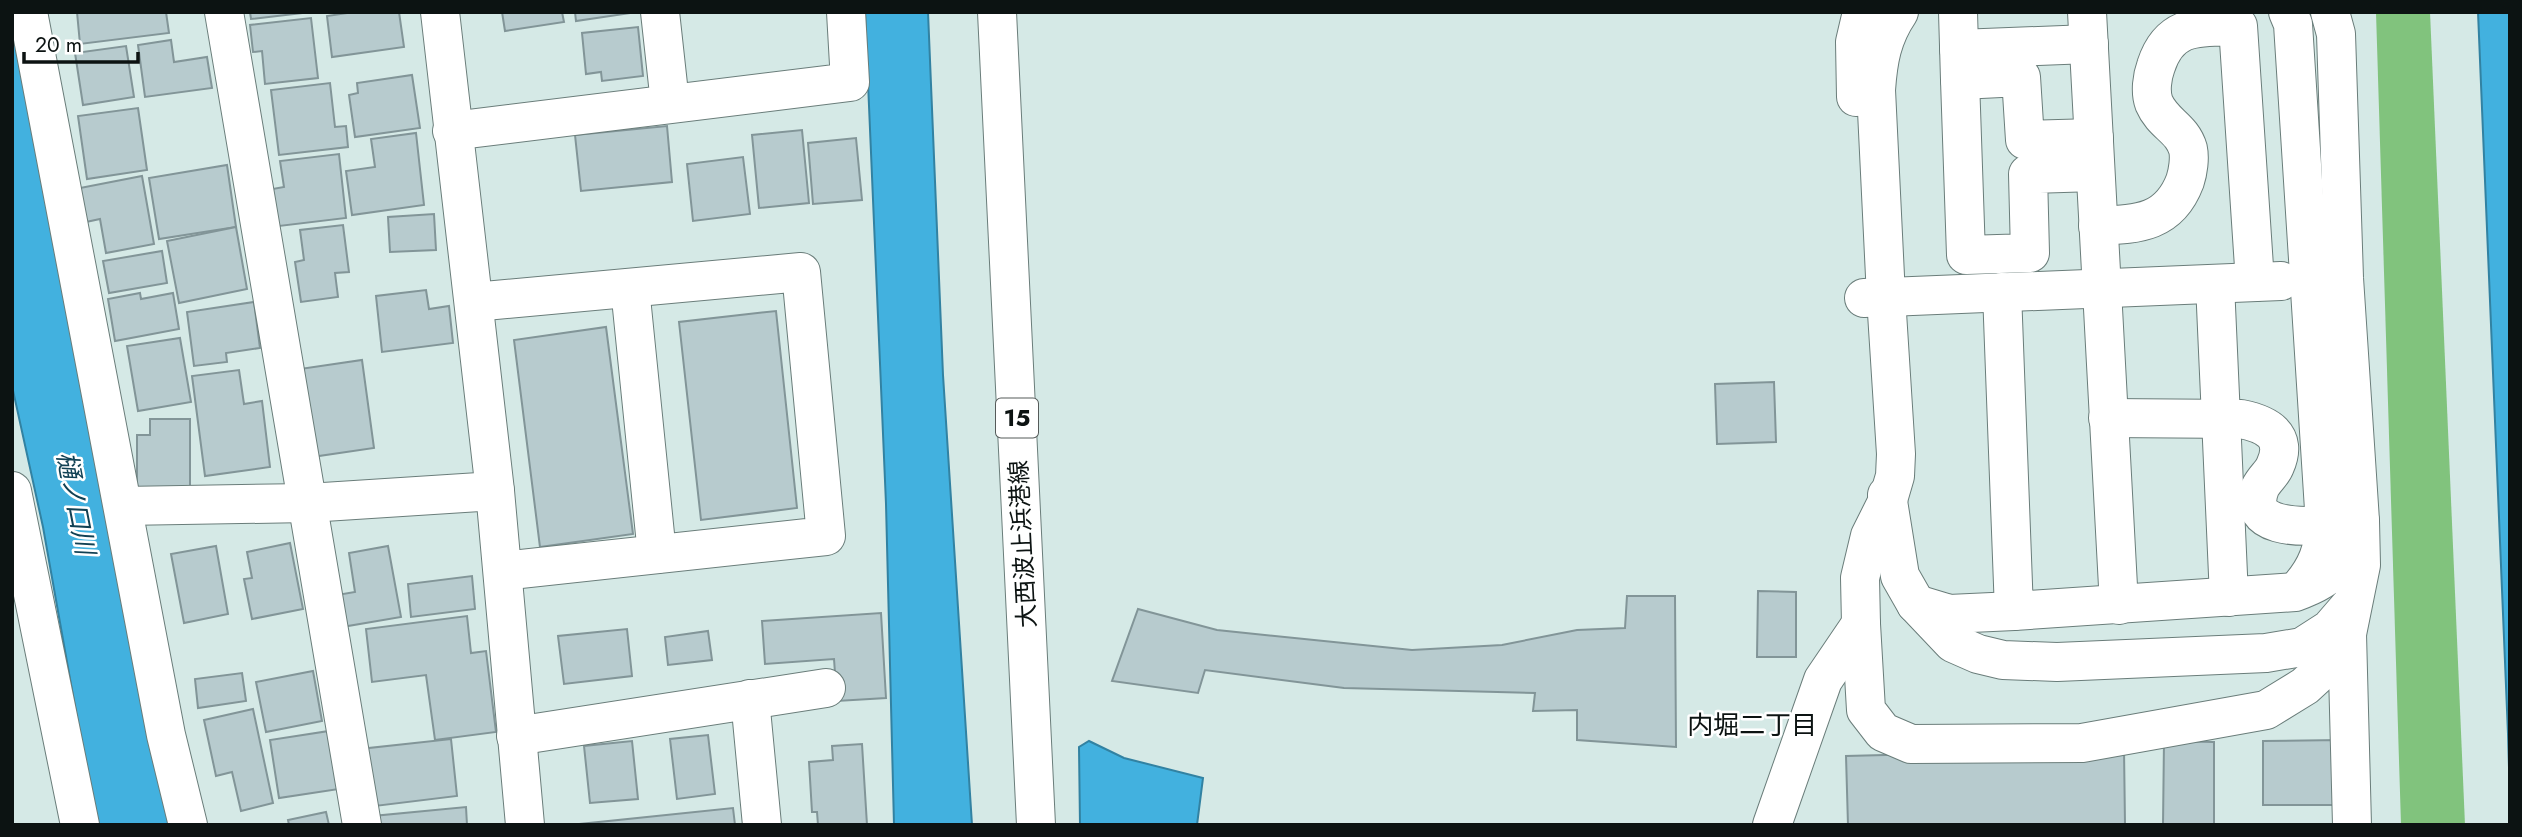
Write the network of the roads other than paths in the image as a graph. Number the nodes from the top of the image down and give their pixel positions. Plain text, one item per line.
1 (28, 12) edge
2 (224, 12) edge
3 (440, 12) edge
4 (660, 12) edge
5 (846, 12) edge
6 (997, 12) edge
7 (1863, 12) edge
8 (1899, 12) edge
9 (2288, 12) edge
10 (2330, 12) edge
11 (2238, 19) edge
12 (2088, 28) edge
13 (1959, 47) edge
14 (670, 103) junction
15 (453, 131) junction
16 (2094, 155) junction
17 (2098, 226) junction
18 (1966, 255) junction
19 (2326, 279) junction
20 (2255, 282) junction
21 (2215, 284) junction
22 (630, 288) junction
23 (2102, 288) junction
24 (1984, 293) junction
25 (1875, 297) junction
26 (474, 302) junction
27 (2108, 418) junction
28 (2221, 419) junction
29 (12, 491) edge
30 (495, 491) junction
31 (1888, 500) junction
32 (308, 503) junction
33 (123, 506) junction
34 (2343, 523) junction
35 (657, 554) junction
36 (503, 571) junction
37 (2229, 597) junction
38 (1916, 604) junction
39 (2119, 605) junction
40 (2014, 611) junction
41 (2351, 617) junction
42 (1861, 624) junction
43 (826, 688) dead end
44 (750, 699) junction
45 (516, 736) junction
46 (80, 825) edge
47 (188, 825) edge
48 (362, 825) edge
49 (525, 825) edge
50 (762, 825) edge
51 (1037, 825) edge
52 (1772, 825) edge
53 (2352, 825) edge

1 - 33 street
2 - 32 street
3 - 15 street
4 - 14 street
5 - 14 street
6 - 51 street, 大西波止浜港線 / 15
7 - 25 street
8 - 25 street
9 - 19 street
10 - 19 street
11 - 17 street
11 - 20 street
12 - 13 street
12 - 16 street
13 - 16 street
13 - 18 street
14 - 15 street
15 - 26 street
16 - 17 street
16 - 18 street
17 - 23 street
18 - 24 street
19 - 20 street
19 - 34 street
20 - 21 street
21 - 23 street
21 - 28 street
22 - 26 street
22 - 35 street
22 - 35 street
23 - 24 street
23 - 27 street
24 - 25 street
24 - 40 street
25 - 31 street
26 - 30 street
27 - 28 street
27 - 39 street
28 - 34 street
28 - 37 street
29 - 46 street
30 - 32 street
30 - 36 street
31 - 38 street
31 - 42 street
32 - 33 street
32 - 48 street
33 - 47 street
34 - 37 street
34 - 41 street
35 - 36 street
36 - 45 street
37 - 39 street
38 - 40 street
38 - 41 street
39 - 40 street
41 - 42 street
41 - 53 street
42 - 52 street
43 - 44 street
44 - 45 street
44 - 50 street
45 - 49 street

